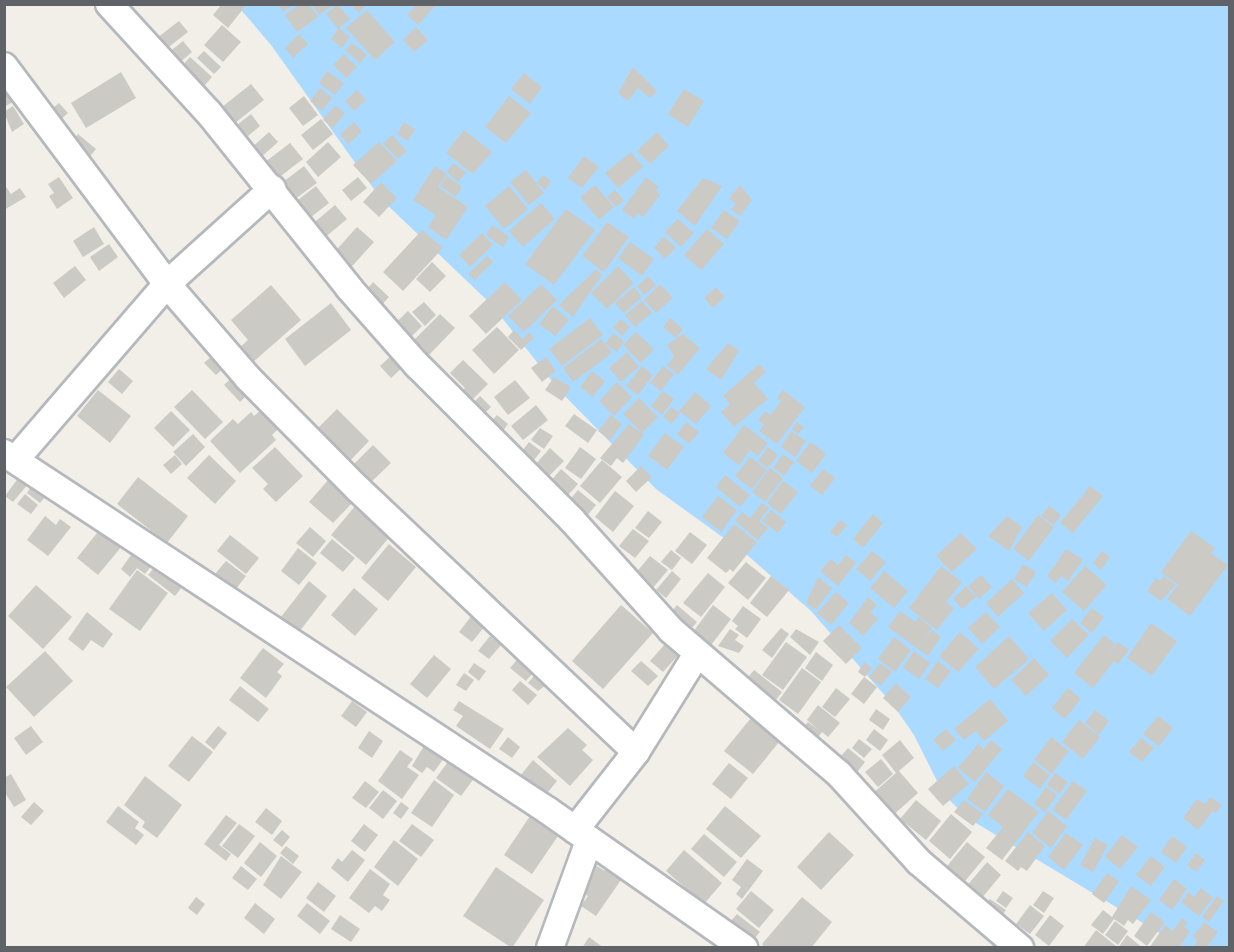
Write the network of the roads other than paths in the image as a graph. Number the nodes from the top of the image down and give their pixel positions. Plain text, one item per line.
1 (109, 4) edge
2 (4, 66) edge
3 (272, 189) junction
4 (167, 285) junction
5 (10, 456) edge
6 (697, 654) junction
7 (636, 752) junction
8 (582, 835) junction
9 (550, 948) edge
10 (744, 948) edge
11 (1020, 948) edge

1 - 3 street
2 - 4 street
3 - 4 street
3 - 6 street
4 - 5 street
4 - 7 street
5 - 8 street
6 - 7 street
6 - 11 street
7 - 8 street
8 - 9 street
8 - 10 street

